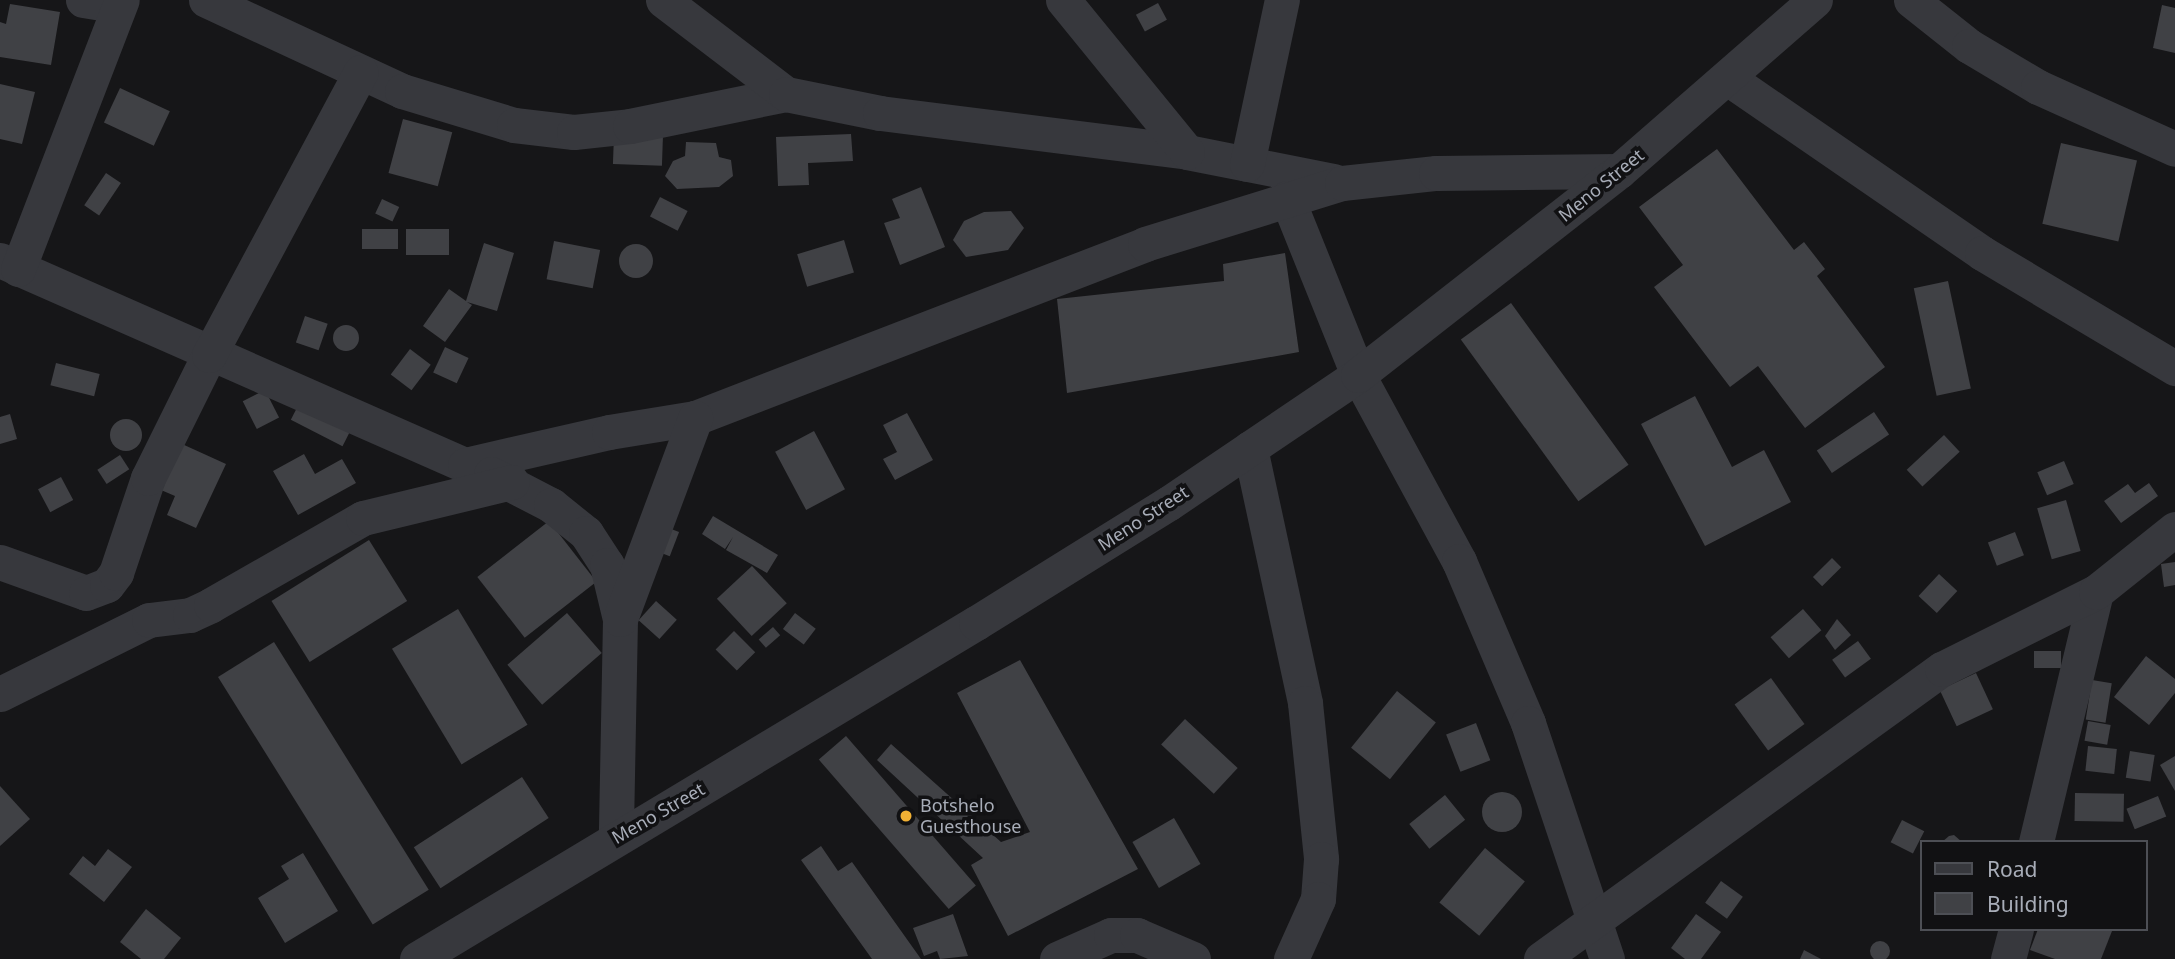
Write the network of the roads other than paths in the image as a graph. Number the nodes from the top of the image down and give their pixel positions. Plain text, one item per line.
1 (83, 0) edge
2 (206, 0) edge
3 (663, 0) edge
4 (1063, 0) edge
5 (1282, 0) edge
6 (1815, 0) edge
7 (1911, 0) edge
8 (121, 3) edge
9 (361, 72) junction
10 (1729, 79) junction
11 (786, 94) junction
12 (2175, 149) edge
13 (1187, 152) junction
14 (1247, 164) junction
15 (1619, 171) junction
16 (1342, 183) junction
17 (1287, 198) junction
18 (9, 264) edge
19 (209, 355) junction
20 (2175, 368) edge
21 (1358, 375) junction
22 (695, 418) junction
23 (1250, 448) junction
24 (465, 465) junction
25 (512, 482) junction
26 (2175, 529) edge
27 (0, 562) edge
28 (2096, 592) junction
29 (620, 619) junction
30 (0, 694) edge
31 (617, 836) junction
32 (2036, 840) edge
33 (1594, 920) junction
34 (2015, 931) edge
35 (458, 950) edge
36 (417, 959) edge
37 (1057, 959) edge
38 (1193, 959) edge
39 (1291, 959) edge
40 (1541, 959) edge
41 (1607, 959) edge
42 (2008, 959) edge

1 - 8 street
2 - 9 street
3 - 11 street
4 - 13 street
5 - 14 street
6 - 10 street, Meno Street
7 - 12 street
8 - 18 street
9 - 11 street
9 - 19 street
10 - 15 street, Meno Street
10 - 20 street
11 - 13 street
13 - 14 street
14 - 16 street
15 - 16 street
15 - 21 street, Meno Street
16 - 17 street
17 - 21 street
17 - 22 street
18 - 19 street
19 - 24 street
19 - 27 street
21 - 23 street, Meno Street
21 - 33 street
22 - 24 street
22 - 29 street
23 - 31 street, Meno Street
23 - 39 street
24 - 25 street
25 - 29 street
25 - 30 street
26 - 28 street
28 - 32 street
28 - 33 street
29 - 31 street
31 - 35 street, Meno Street
33 - 40 street
33 - 41 street
34 - 42 street
35 - 36 street, Meno Street
37 - 38 street

